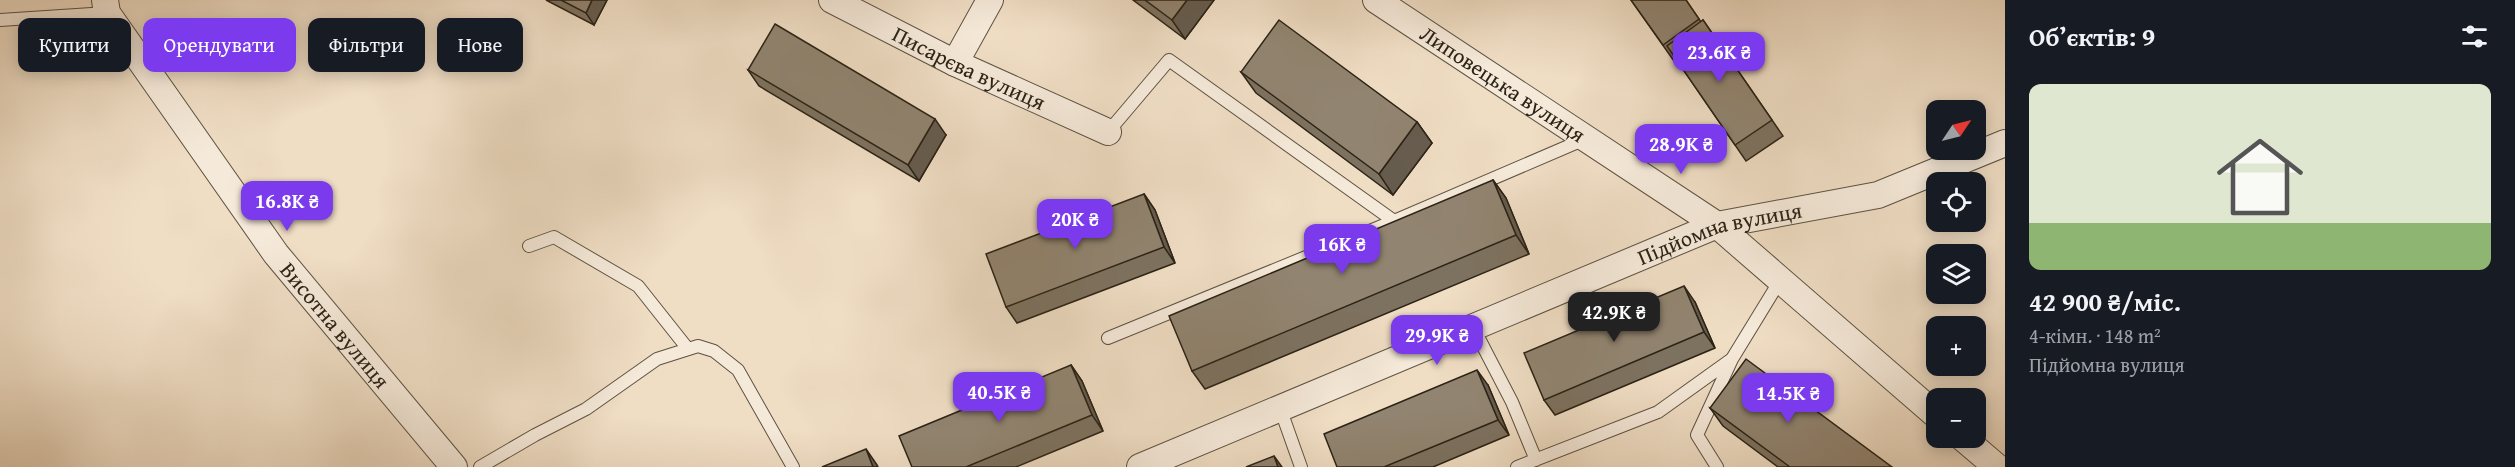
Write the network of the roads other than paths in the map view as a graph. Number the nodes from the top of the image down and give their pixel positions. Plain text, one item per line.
1 (832, 0) edge
2 (990, 0) edge
3 (1376, 0) edge
4 (106, 7) edge
5 (0, 20) edge
6 (955, 63) junction
7 (1108, 132) joint
8 (1585, 140) junction
9 (2005, 143) edge
10 (1394, 221) junction
11 (1717, 225) junction
12 (530, 246) dead end
13 (1780, 279) junction
14 (1473, 327) junction
15 (1108, 338) dead end
16 (688, 349) junction
17 (1732, 359) junction
18 (1926, 406) edge
19 (1280, 408) junction
20 (1975, 448) edge
21 (1536, 460) junction
22 (454, 467) edge
23 (480, 467) edge
24 (793, 467) edge
25 (1140, 467) edge
26 (1301, 467) edge
27 (1517, 467) edge
28 (1717, 467) edge
29 (1997, 467) edge

1 - 6 street, Писарєва вулиця
2 - 6 street
3 - 8 street, Липовецька вулиця
4 - 5 lane
4 - 22 street, Висотна вулиця
6 - 7 street, Писарєва вулиця
7 - 10 lane
8 - 10 lane
8 - 11 street, Липовецька вулиця
9 - 11 street, Підйомна вулиця
10 - 15 lane
11 - 13 street, Липовецька вулиця
11 - 14 street, Підйомна вулиця
12 - 16 lane
13 - 17 lane
13 - 18 street, Липовецька вулиця
14 - 19 street, Підйомна вулиця
14 - 21 lane
16 - 23 lane
16 - 24 lane
17 - 21 lane
17 - 28 lane
19 - 25 street, Підйомна вулиця
19 - 26 lane
20 - 29 street
21 - 27 lane

